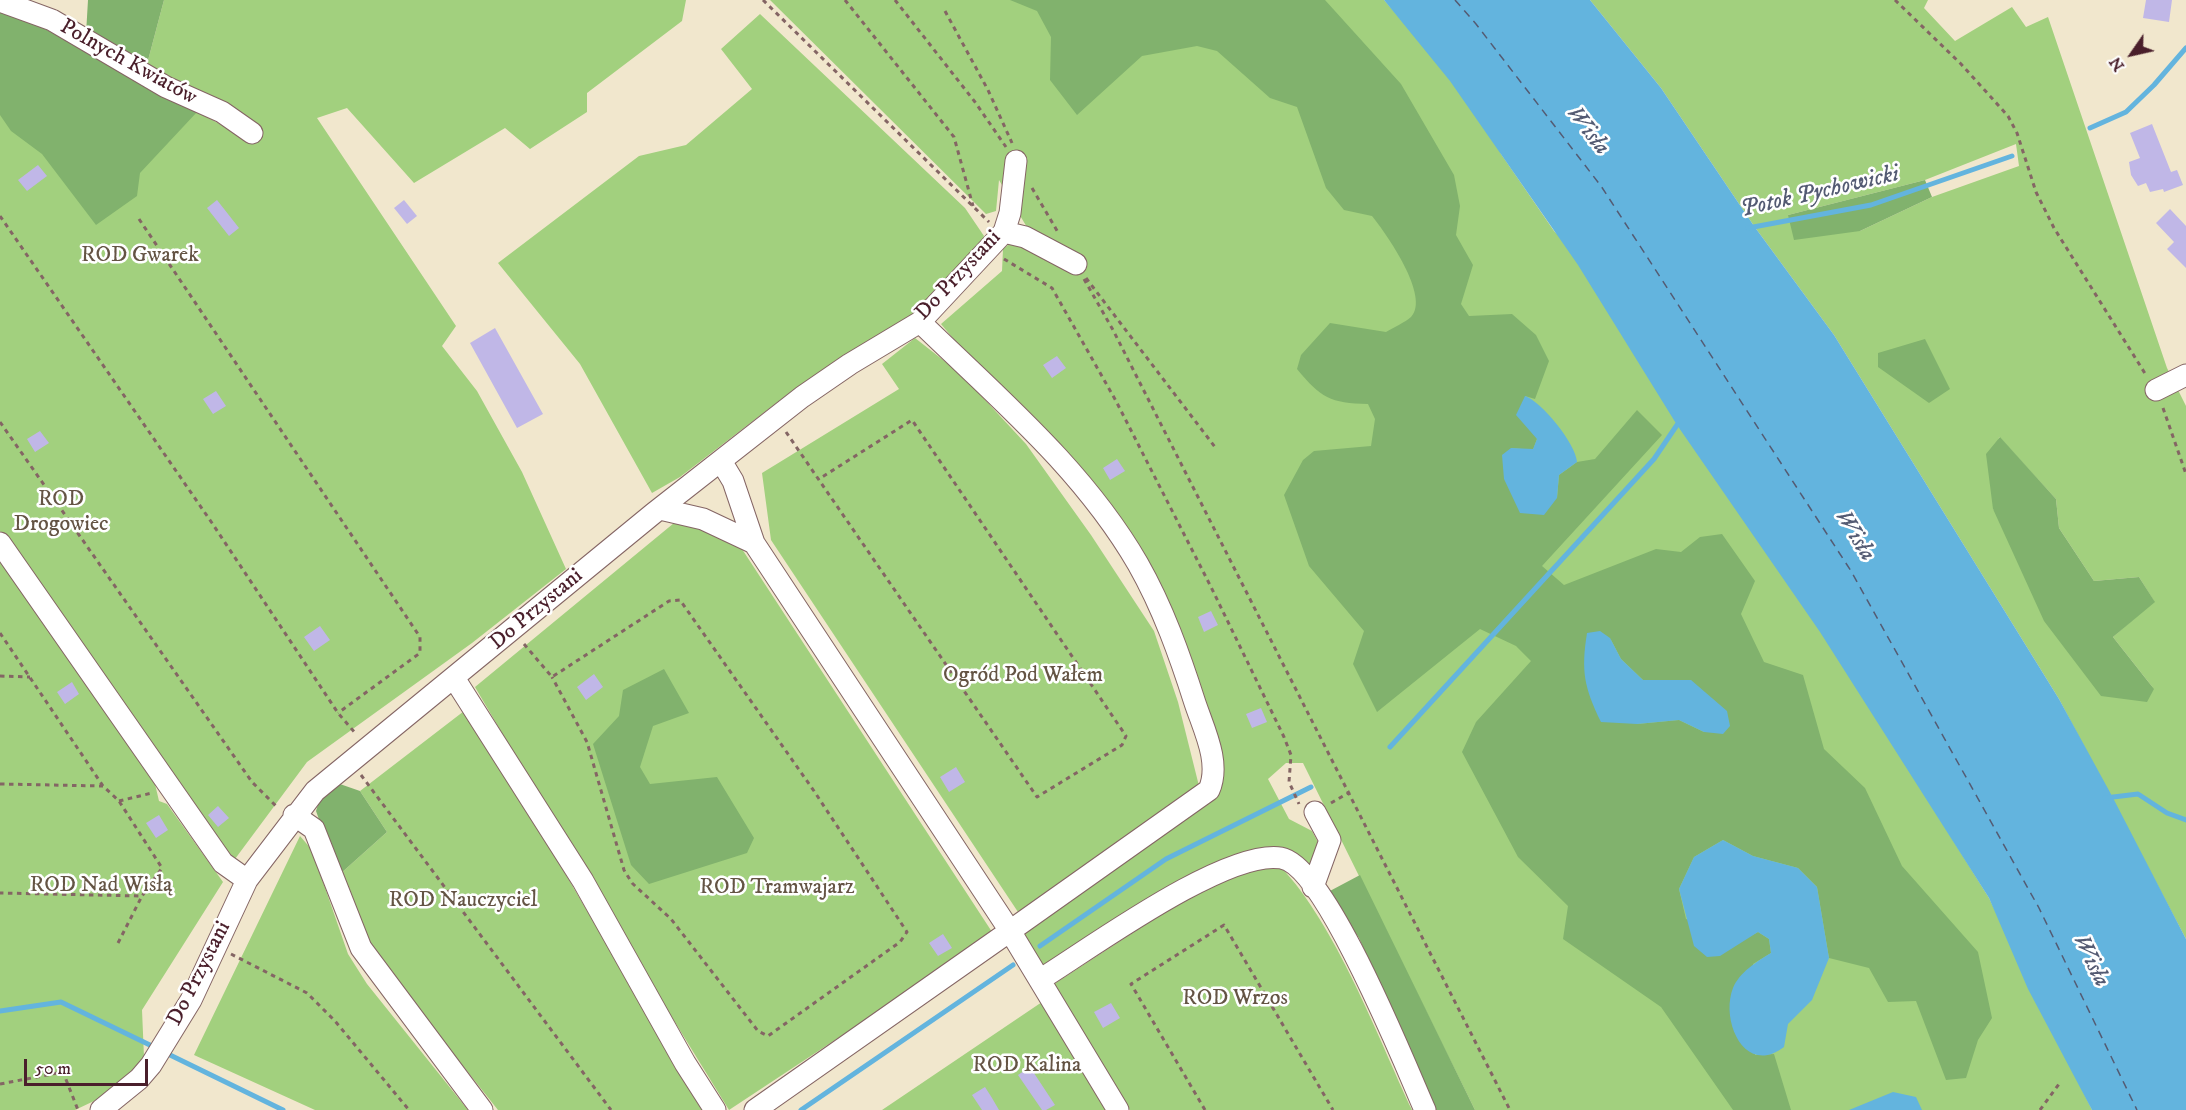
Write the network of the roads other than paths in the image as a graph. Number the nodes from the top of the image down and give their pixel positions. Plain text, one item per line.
1 (0, 1) edge
2 (252, 133) dead end
3 (1016, 161) road end
4 (1004, 232) junction
5 (1076, 264) road end
6 (920, 321) junction
7 (2186, 375) edge
8 (2156, 390) road end
9 (721, 461) junction
10 (660, 509) junction
11 (0, 543) edge
12 (754, 543) junction
13 (454, 678) junction
14 (1313, 808) road end
15 (294, 815) junction
16 (247, 880) junction
17 (1312, 887) junction
18 (1010, 932) junction
19 (1041, 980) junction
20 (101, 1110) edge
21 (482, 1110) edge
22 (715, 1110) edge
23 (754, 1110) edge
24 (1118, 1110) edge
25 (1425, 1110) edge

1 - 2 street, Polnych Kwiatów
3 - 4 street, Do Przystani
4 - 5 street
4 - 6 street, Do Przystani
6 - 9 street, Do Przystani
6 - 18 street
7 - 8 street
9 - 10 street, Do Przystani
9 - 12 street
10 - 12 street
10 - 13 street, Do Przystani
11 - 16 street
12 - 18 street
13 - 15 street, Do Przystani
13 - 22 street
14 - 17 street
15 - 16 street, Do Przystani
15 - 21 street
16 - 20 street, Do Przystani
17 - 19 street
17 - 25 street
18 - 19 street
18 - 23 street
19 - 24 street

